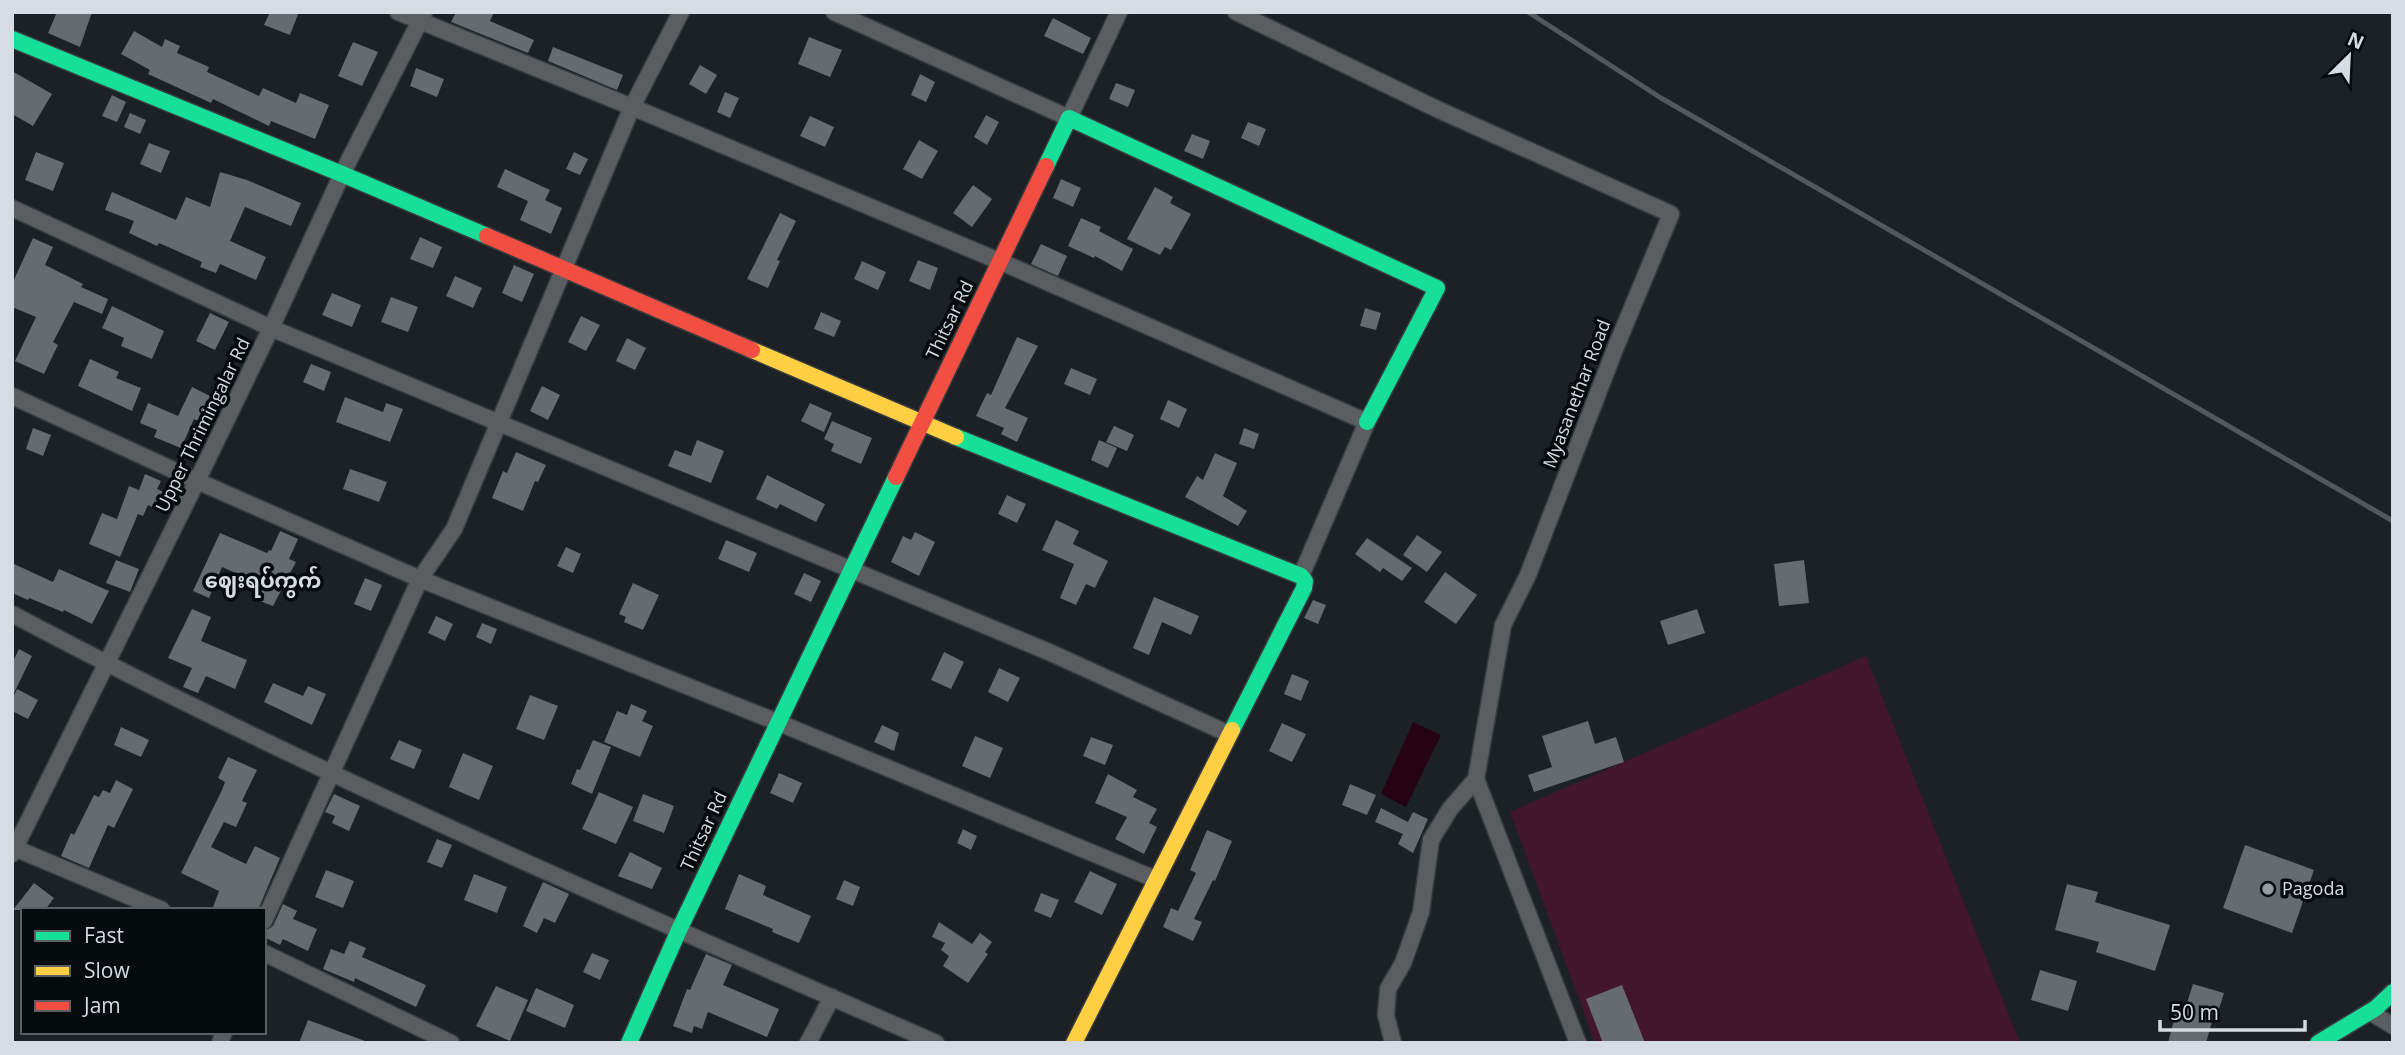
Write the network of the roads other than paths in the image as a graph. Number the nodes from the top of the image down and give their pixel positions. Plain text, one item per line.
1 (398, 12) edge
2 (681, 12) edge
3 (834, 12) edge
4 (1119, 12) edge
5 (1236, 12) edge
6 (422, 17) edge
7 (12, 39) edge
8 (632, 107) junction
9 (1069, 118) junction
10 (342, 174) junction
11 (12, 208) edge
12 (999, 261) junction
13 (565, 270) junction
14 (271, 328) junction
15 (12, 396) edge
16 (1367, 422) junction
17 (921, 423) junction
18 (500, 424) junction
19 (197, 481) junction
20 (851, 571) junction
21 (1301, 576) junction
22 (420, 579) junction
23 (12, 614) edge
24 (107, 664) junction
25 (777, 723) junction
26 (1229, 734) junction
27 (331, 773) junction
28 (1476, 779) junction
29 (13, 850) edge
30 (1155, 879) junction
31 (157, 908) edge
32 (266, 917) edge
33 (679, 930) junction
34 (266, 954) edge
35 (2393, 992) edge
36 (832, 997) junction
37 (2370, 1012) junction
38 (2393, 1026) edge
39 (451, 1043) edge
40 (629, 1043) edge
41 (808, 1043) edge
42 (936, 1043) edge
43 (1074, 1043) edge
44 (1393, 1043) edge
45 (1577, 1043) edge
46 (2318, 1043) edge

1 - 6 street
2 - 8 street
3 - 9 street
4 - 9 street
5 - 28 street, Myasanethar Road
6 - 8 street
6 - 10 street, Upper Thrimingalar Rd
7 - 10 main road
8 - 12 street
8 - 13 street
9 - 12 main road, Thitsar Rd
9 - 16 main road
10 - 13 main road
10 - 14 street, Upper Thrimingalar Rd
11 - 14 street
12 - 16 street
12 - 17 main road, Thitsar Rd
13 - 17 main road
13 - 18 street
14 - 18 street
14 - 19 street, Upper Thrimingalar Rd
15 - 19 street
16 - 21 street
17 - 20 main road, Thitsar Rd
17 - 21 main road
18 - 20 street
18 - 22 street
19 - 22 street
19 - 24 street, Upper Thrimingalar Rd
20 - 25 main road, Thitsar Rd
20 - 26 street
21 - 26 main road
22 - 25 street
22 - 27 street
23 - 24 street
24 - 27 street
24 - 29 street, Upper Thrimingalar Rd
25 - 30 street
25 - 33 main road, Thitsar Rd
26 - 30 main road
27 - 32 street
27 - 33 street
28 - 44 street
28 - 45 street
29 - 31 street
30 - 43 main road
33 - 36 street
33 - 40 main road, Thitsar Rd
34 - 39 street
35 - 37 main road
36 - 41 street
36 - 42 street
37 - 38 street
37 - 46 main road

